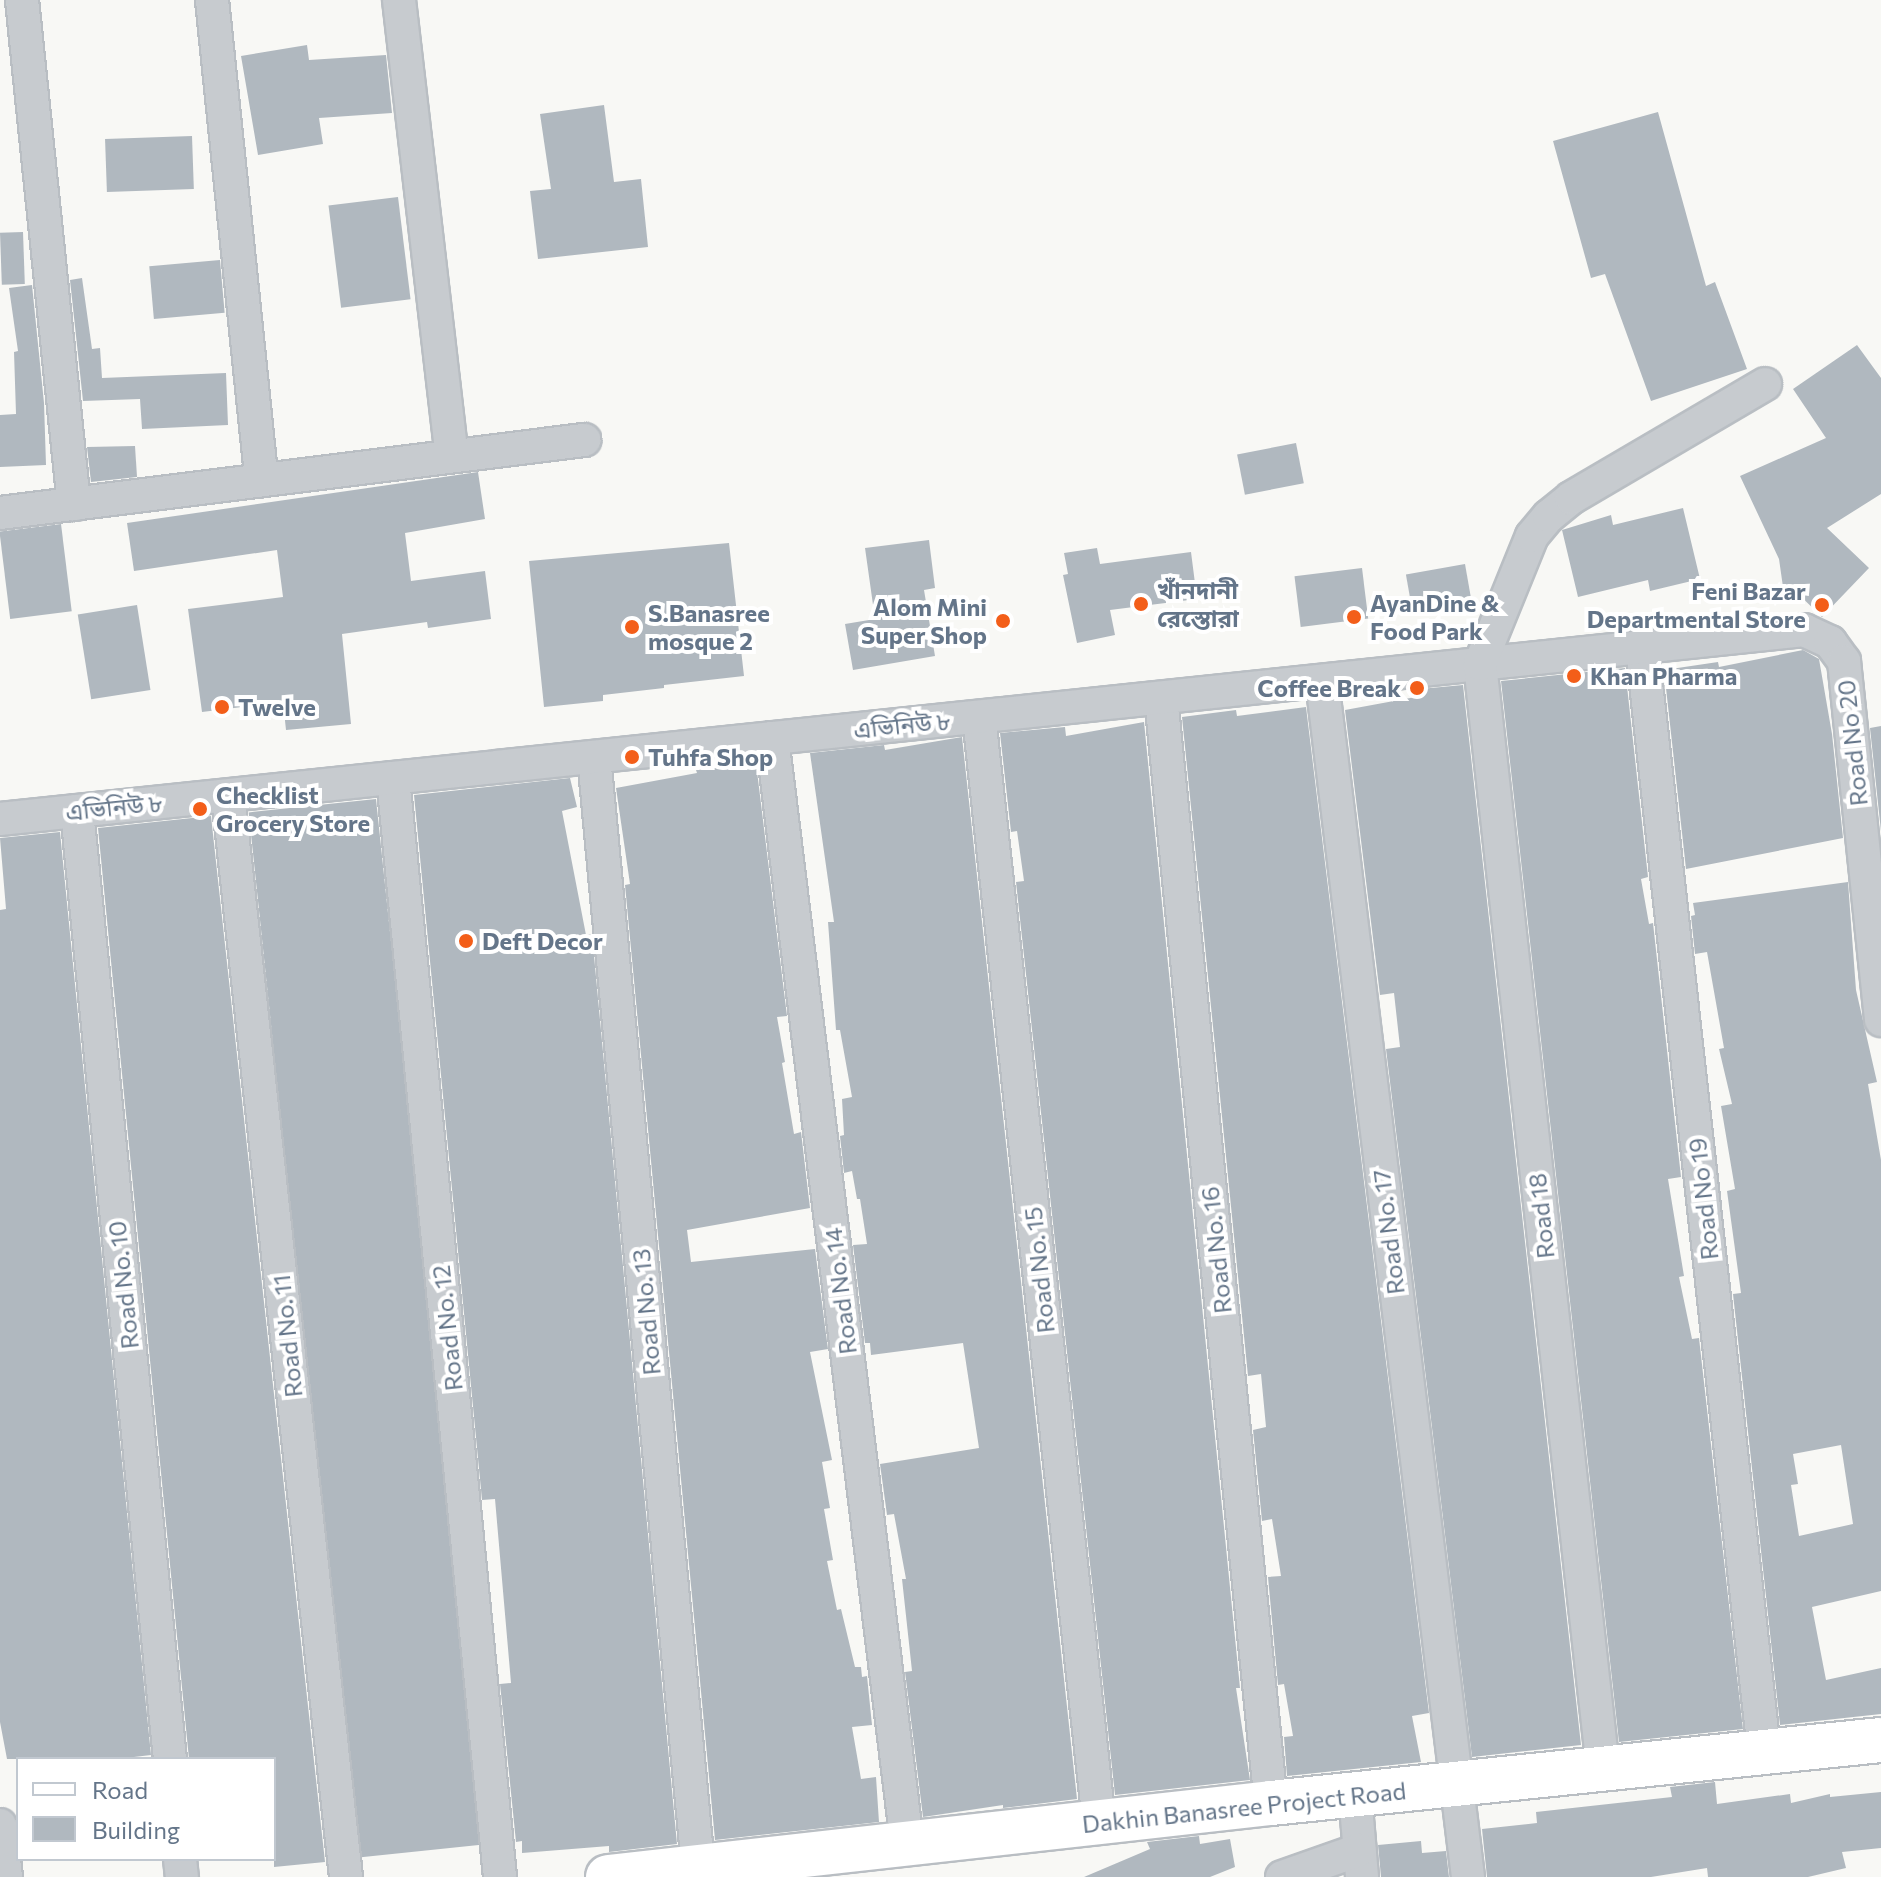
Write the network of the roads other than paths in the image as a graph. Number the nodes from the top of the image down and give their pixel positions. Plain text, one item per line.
1 (22, 0) edge
2 (212, 0) edge
3 (399, 0) edge
4 (1765, 384) dead end
5 (584, 440) dead end
6 (452, 456) junction
7 (262, 480) junction
8 (74, 504) junction
9 (0, 513) edge
10 (1804, 630) joint
11 (1642, 647) junction
12 (1480, 664) junction
13 (1322, 681) junction
14 (1161, 698) junction
15 (979, 717) junction
16 (772, 738) junction
17 (594, 757) junction
18 (393, 778) junction
19 (228, 796) junction
20 (77, 811) junction
21 (0, 819) edge
22 (1881, 1020) edge
23 (1881, 1740) edge
24 (1764, 1750) junction
25 (170, 1757) edge
26 (1603, 1768) junction
27 (1455, 1784) junction
28 (1355, 1795) junction
29 (1271, 1803) junction
30 (1099, 1822) junction
31 (0, 1825) edge
32 (907, 1843) junction
33 (1360, 1864) edge
34 (698, 1866) junction
35 (6, 1877) edge
36 (346, 1877) edge
37 (500, 1877) edge
38 (608, 1877) edge
39 (1282, 1877) edge
40 (1468, 1877) edge

1 - 8 street
2 - 7 street
3 - 6 street
4 - 12 street
5 - 6 street
6 - 7 street
7 - 8 street
8 - 9 street
10 - 11 street, এভিনিউ ৮
10 - 22 street, Road No 20
11 - 12 street, এভিনিউ ৮
11 - 24 street, Road No 19
12 - 13 street, এভিনিউ ৮
12 - 26 street, Road 18
13 - 14 street, এভিনিউ ৮
13 - 27 street, Road No. 17
14 - 15 street, এভিনিউ ৮
14 - 29 street, Road No. 16
15 - 16 street, এভিনিউ ৮
15 - 30 street, Road No. 15
16 - 17 street, এভিনিউ ৮
16 - 32 street, Road No. 14
17 - 18 street, এভিনিউ ৮
17 - 34 street, Road No. 13
18 - 19 street, এভিনিউ ৮
18 - 37 street, Road No. 12
19 - 20 street, এভিনিউ ৮
19 - 36 street, Road No. 11
20 - 21 street, এভিনিউ ৮
20 - 25 street, Road No. 10
23 - 24 street, Dakhin Banasree Project Road
24 - 26 street, Dakhin Banasree Project Road
26 - 27 street, Dakhin Banasree Project Road
27 - 28 street, Dakhin Banasree Project Road
27 - 40 street, Road No. 17
28 - 29 street, Dakhin Banasree Project Road
28 - 33 street
29 - 30 street, Dakhin Banasree Project Road
30 - 32 street, Dakhin Banasree Project Road
31 - 35 street
32 - 34 street, Dakhin Banasree Project Road
33 - 39 street
34 - 38 street, Dakhin Banasree Project Road

